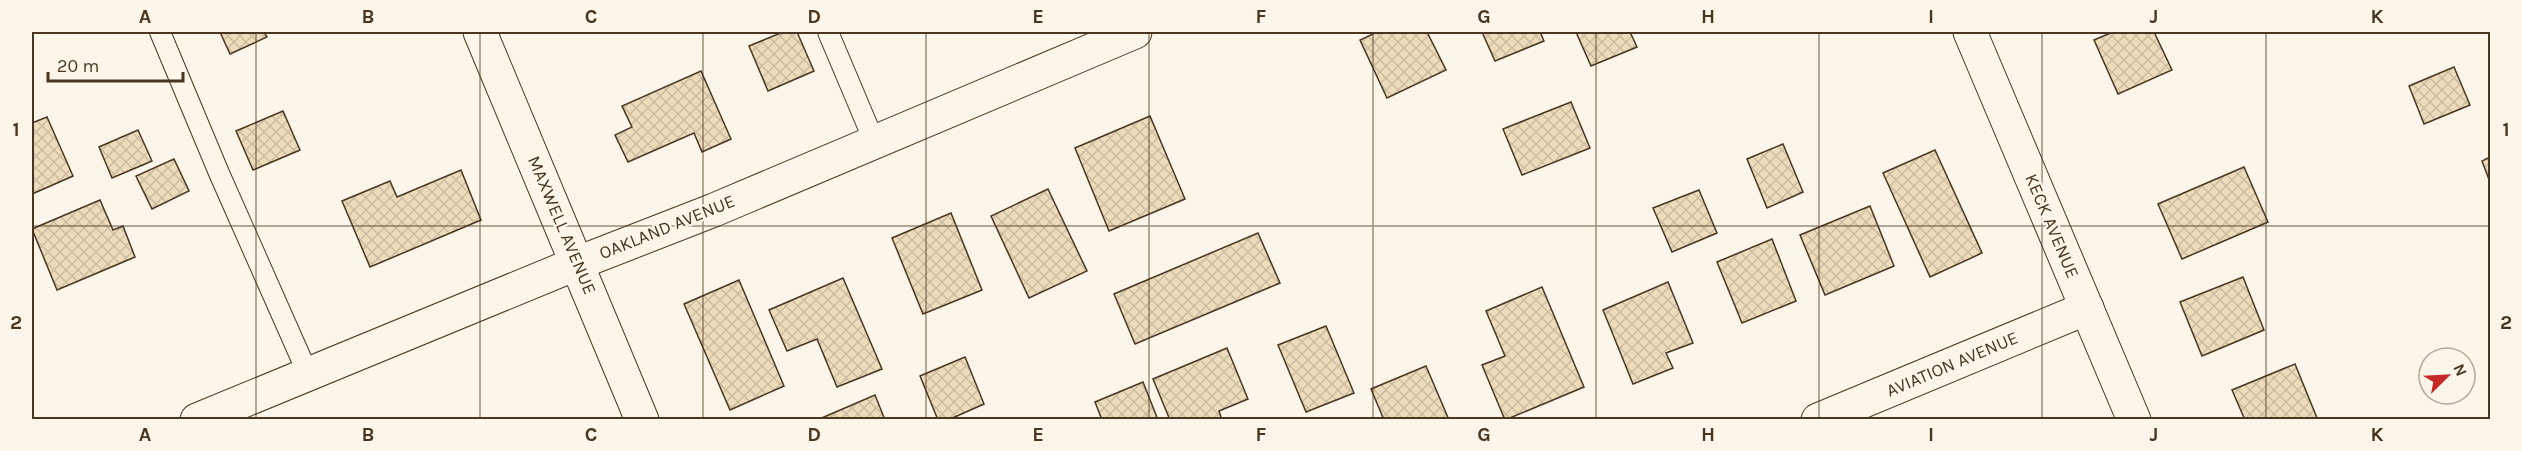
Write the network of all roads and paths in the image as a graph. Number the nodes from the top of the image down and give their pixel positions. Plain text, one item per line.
1 (160, 32) edge
2 (480, 32) edge
3 (828, 32) edge
4 (1135, 32) edge
5 (1970, 32) edge
6 (874, 141) junction
7 (578, 262) junction
8 (2087, 308) junction
9 (308, 374) junction
10 (197, 420) edge
11 (642, 420) edge
12 (1818, 420) edge
13 (2134, 420) edge

1 - 9 lane
2 - 7 street, MAXWELL AVENUE
3 - 6 lane
4 - 6 street, OAKLAND AVENUE
5 - 8 street, KECK AVENUE
6 - 7 street, OAKLAND AVENUE
7 - 9 street, OAKLAND AVENUE
7 - 11 street, MAXWELL AVENUE
8 - 12 street, AVIATION AVENUE
8 - 13 street, KECK AVENUE
9 - 10 street, OAKLAND AVENUE

